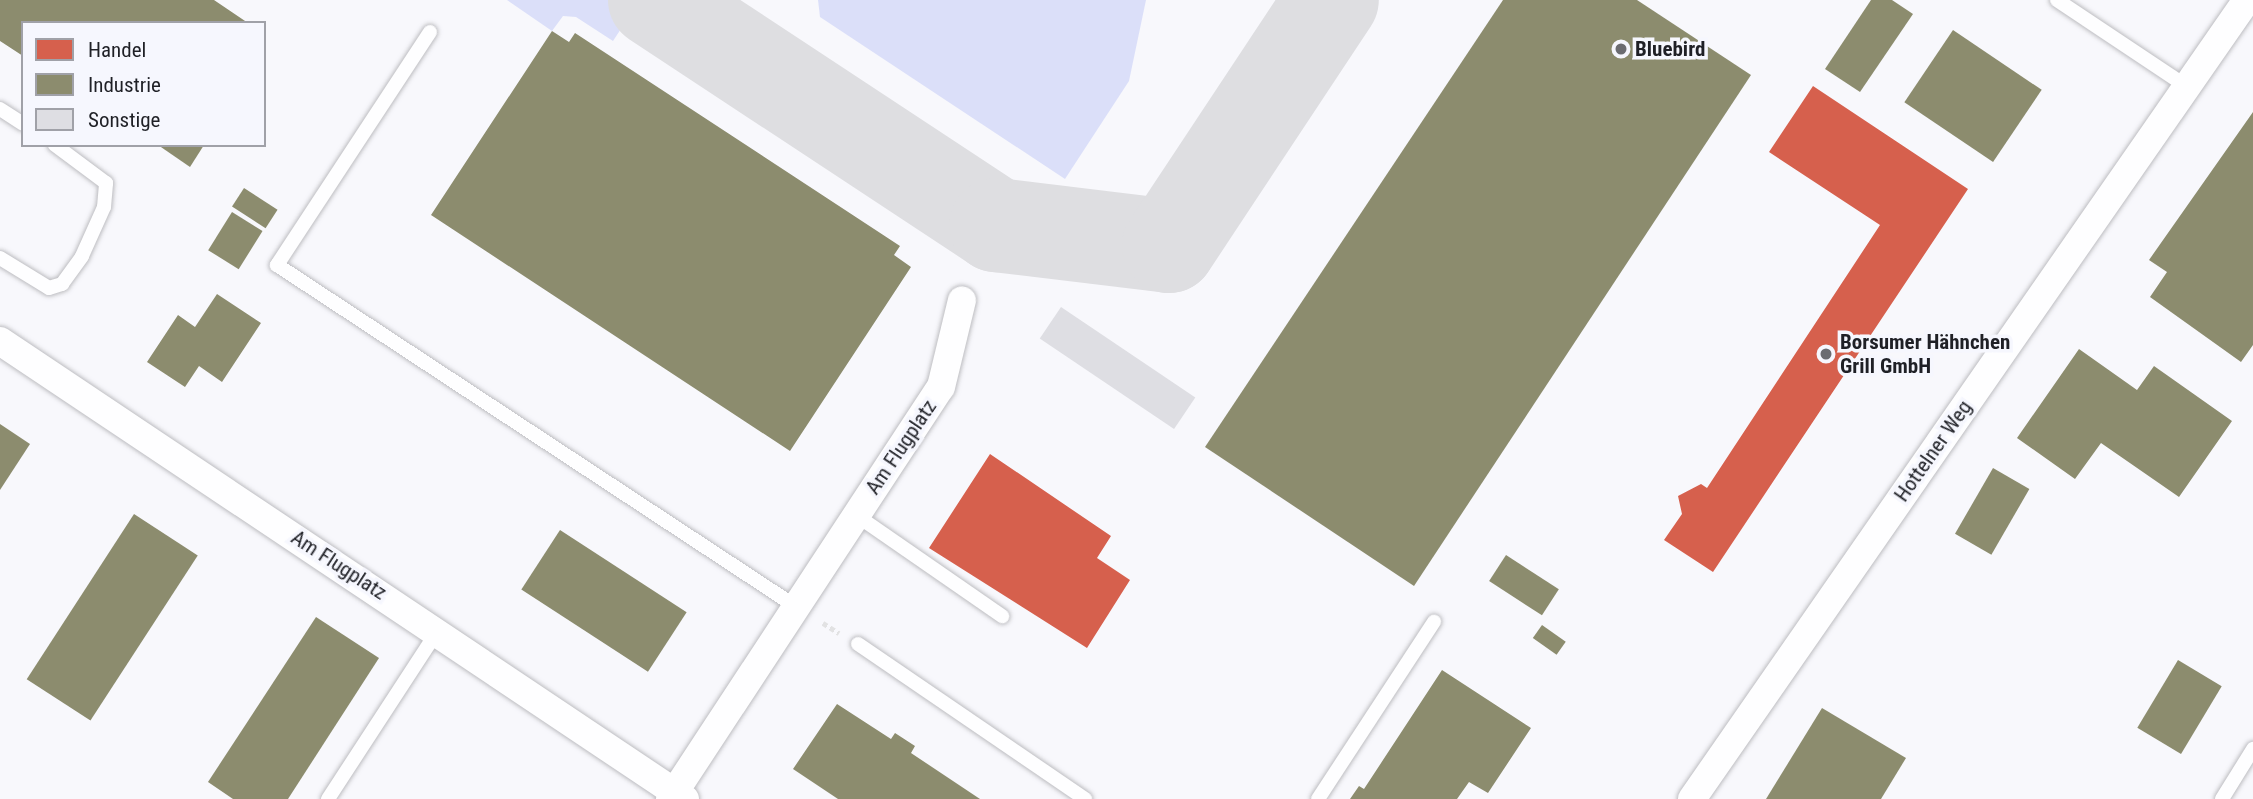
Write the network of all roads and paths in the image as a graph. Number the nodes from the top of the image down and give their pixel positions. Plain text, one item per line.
1 (2057, 0) edge
2 (2247, 0) edge
3 (430, 32) dead end
4 (2186, 86) junction
5 (0, 109) edge
6 (21, 123) edge
7 (58, 147) edge
8 (0, 258) edge
9 (962, 300) dead end
10 (0, 341) edge
11 (856, 515) junction
12 (795, 606) junction
13 (1002, 616) dead end
14 (1434, 622) dead end
15 (438, 630) junction
16 (858, 644) dead end
17 (2253, 750) edge
18 (677, 797) edge
19 (328, 799) edge
20 (1085, 799) edge
21 (1318, 799) edge
22 (1692, 799) edge
23 (2222, 799) edge

1 - 4 lane
2 - 4 street, Hottelner Weg
3 - 12 lane
4 - 22 street, Hottelner Weg
5 - 6 lane
7 - 8 lane
9 - 11 street, Am Flugplatz
10 - 15 street, Am Flugplatz
11 - 12 street, Am Flugplatz
11 - 13 lane
12 - 18 street, Am Flugplatz
14 - 21 lane
15 - 18 street, Am Flugplatz
15 - 19 lane
16 - 20 lane
17 - 23 lane

